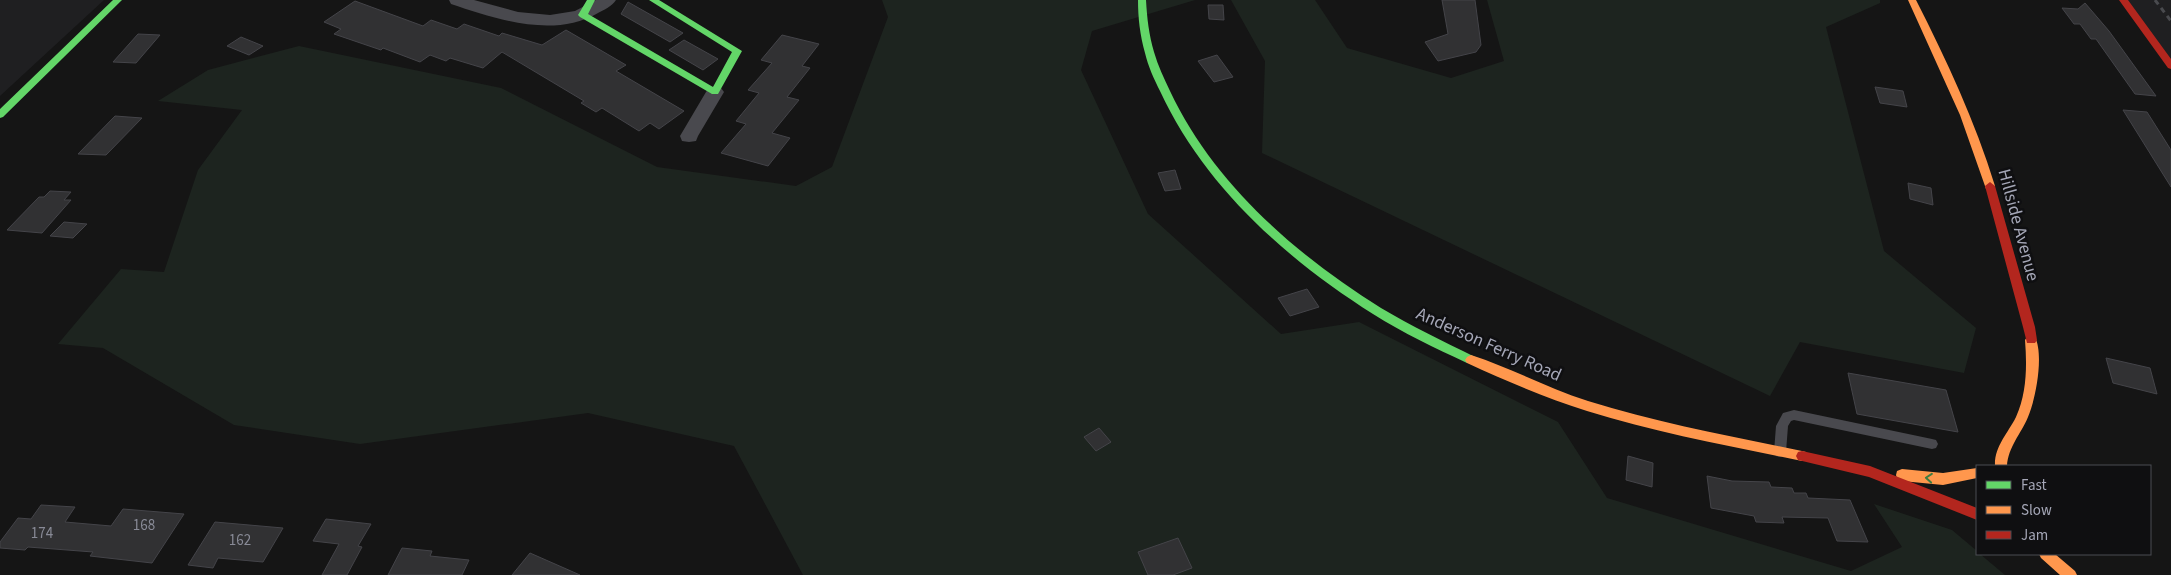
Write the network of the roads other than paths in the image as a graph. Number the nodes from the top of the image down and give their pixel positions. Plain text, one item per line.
1 (118, 0) edge
2 (458, 0) edge
3 (608, 0) edge
4 (653, 0) edge
5 (1142, 0) edge
6 (1912, 0) edge
7 (2123, 0) edge
8 (587, 7) edge
9 (2171, 66) edge
10 (715, 92) junction
11 (0, 115) edge
12 (689, 136) dead end
13 (1932, 444) dead end
14 (1780, 452) junction
15 (2000, 462) edge
16 (1870, 472) junction
17 (1976, 473) edge
18 (1976, 514) edge
19 (2047, 555) edge
20 (2070, 575) edge

1 - 11 street
2 - 8 street
3 - 8 street
4 - 10 street
5 - 14 street, Anderson Ferry Road
6 - 15 street, Hillside Avenue
7 - 9 street
8 - 10 street
10 - 12 street
13 - 14 lane
14 - 16 street, Anderson Ferry Road
17 -> 16 street
16 - 18 street, Anderson Ferry Road
19 - 20 street

